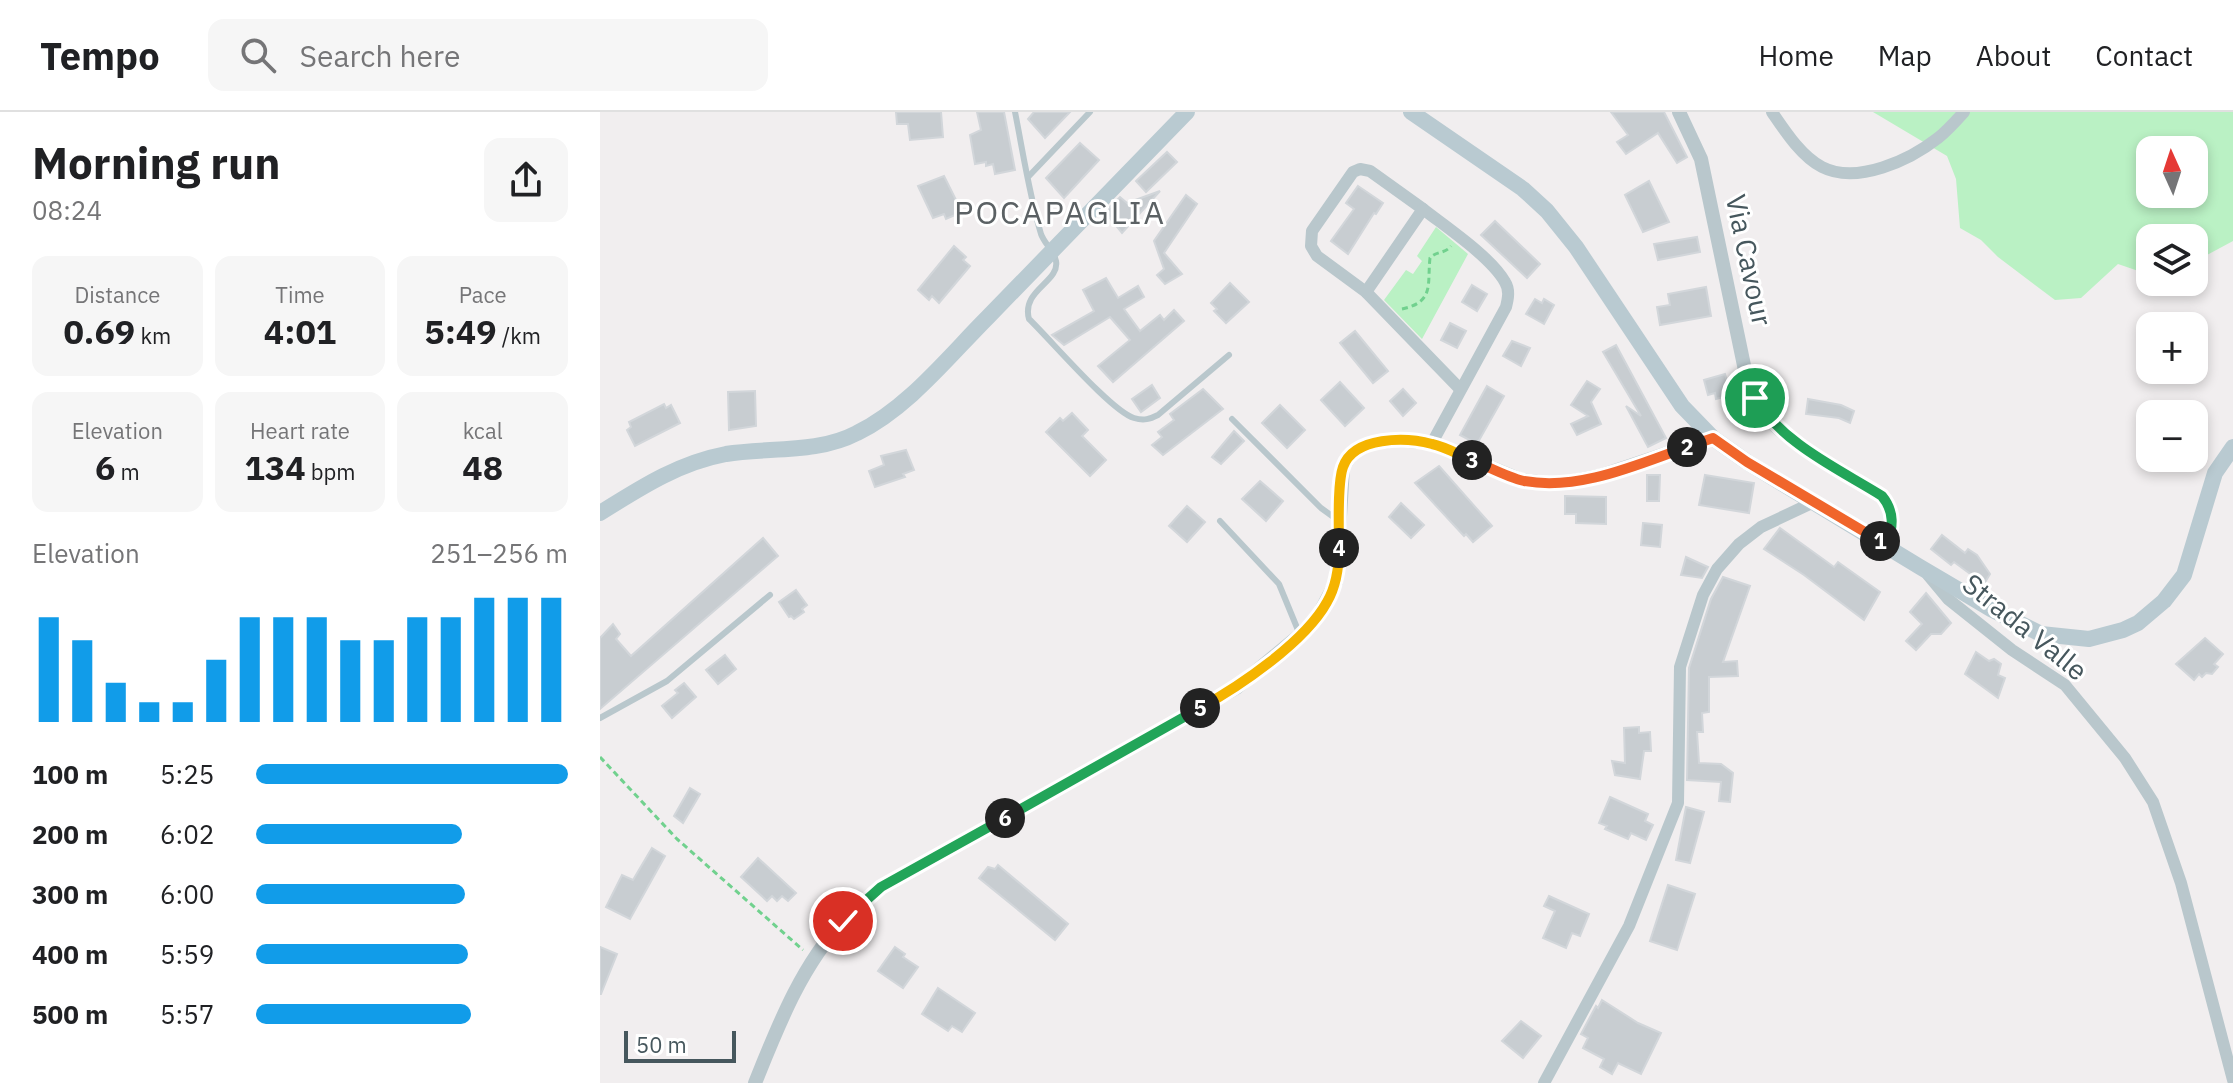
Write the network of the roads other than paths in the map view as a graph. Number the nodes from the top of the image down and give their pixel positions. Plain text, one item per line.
1 (1015, 112) edge
2 (1090, 112) edge
3 (1187, 112) edge
4 (1411, 112) edge
5 (1679, 112) edge
6 (1772, 112) edge
7 (1964, 112) edge
8 (1029, 176) junction
9 (1423, 209) junction
10 (1051, 252) junction
11 (1366, 292) junction
12 (1229, 355) dead end
13 (1460, 389) junction
14 (1232, 419) dead end
15 (1713, 438) junction
16 (1432, 443) junction
17 (2233, 447) edge
18 (1814, 502) junction
19 (600, 513) edge
20 (1220, 521) dead end
21 (1339, 521) junction
22 (1887, 545) junction
23 (1920, 567) junction
24 (770, 595) dead end
25 (1300, 635) junction
26 (600, 718) edge
27 (2233, 1080) edge
28 (755, 1083) edge
29 (1544, 1083) edge

1 - 8 lane
2 - 8 lane
3 - 10 main road
4 - 15 main road
5 - 22 street, Via Cavour
6 - 7 street
8 - 10 lane
9 - 11 street
9 - 11 street
9 - 13 street
10 - 12 lane
10 - 19 main road
11 - 13 street
13 - 16 street
14 - 21 lane
15 - 16 street
15 - 18 main road
16 - 21 street
17 - 23 main road
18 - 22 main road
18 - 29 street
20 - 25 lane
21 - 25 street
22 - 23 main road
23 - 27 street, Strada Valle
24 - 26 lane
25 - 28 street

